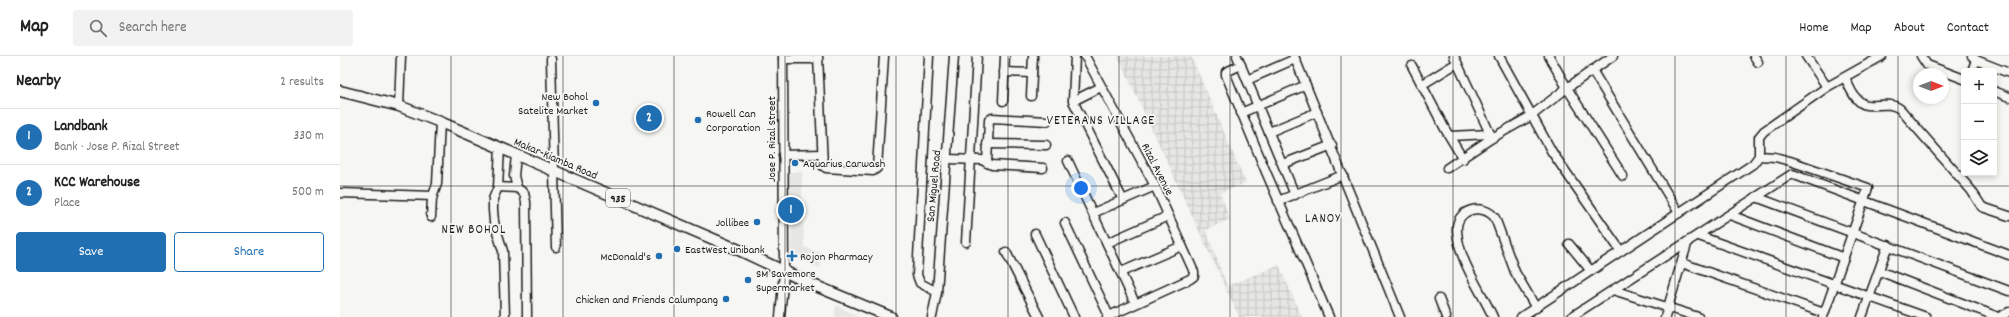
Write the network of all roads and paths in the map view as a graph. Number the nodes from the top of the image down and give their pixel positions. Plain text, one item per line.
1 (401, 56) edge
2 (884, 56) edge
3 (928, 56) edge
4 (954, 56) edge
5 (977, 56) edge
6 (1005, 56) edge
7 (1033, 56) edge
8 (1075, 56) edge
9 (1085, 56) edge
10 (1237, 56) edge
11 (1499, 56) edge
12 (1549, 56) edge
13 (1613, 56) edge
14 (1806, 56) edge
15 (1882, 56) edge
16 (1920, 56) edge
17 (815, 57) edge
18 (1295, 57) edge
19 (1972, 57) edge
20 (783, 58) edge
21 (551, 59) dead end
22 (1455, 59) edge
23 (1602, 59) edge
24 (1241, 65) junction
25 (1412, 66) dead end
26 (1972, 68) edge
27 (1592, 70) junction
28 (1004, 72) junction
29 (2009, 73) edge
30 (1032, 74) junction
31 (1845, 77) junction
32 (1961, 78) edge
33 (1247, 80) junction
34 (1423, 84) junction
35 (1306, 85) junction
36 (1101, 87) junction
37 (1827, 87) junction
38 (1567, 88) junction
39 (340, 91) edge
40 (1997, 92) edge
41 (1031, 96) dead end
42 (2009, 97) edge
43 (1003, 101) dead end
44 (1073, 101) junction
45 (399, 106) junction
46 (1258, 106) junction
47 (1317, 112) junction
48 (1241, 113) junction
49 (1531, 116) junction
50 (1047, 121) dead end
51 (440, 122) junction
52 (1269, 132) junction
53 (1450, 136) junction
54 (1491, 136) junction
55 (987, 144) junction
56 (1046, 145) dead end
57 (1332, 145) junction
58 (500, 148) junction
59 (822, 154) junction
60 (516, 155) junction
61 (783, 155) junction
62 (1759, 156) junction
63 (1463, 159) junction
64 (948, 160) junction
65 (971, 160) junction
66 (1068, 161) dead end
67 (987, 163) junction
68 (1283, 164) junction
69 (1805, 166) junction
70 (1043, 168) dead end
71 (1447, 168) dead end
72 (553, 172) junction
73 (1792, 174) junction
74 (1343, 175) junction
75 (1623, 176) dead end
76 (1155, 186) junction
77 (498, 187) junction
78 (517, 188) junction
79 (340, 193) edge
80 (1295, 195) junction
81 (433, 196) junction
82 (1756, 197) junction
83 (1123, 200) junction
84 (1278, 201) junction
85 (1864, 202) junction
86 (1093, 213) junction
87 (1679, 213) junction
88 (1730, 215) junction
89 (1168, 216) junction
90 (2009, 216) edge
91 (431, 217) dead end
92 (1065, 223) dead end
93 (1853, 233) junction
94 (1035, 234) dead end
95 (1699, 236) junction
96 (1688, 241) junction
97 (966, 242) dead end
98 (1107, 243) junction
99 (1569, 244) dead end
100 (1888, 245) junction
101 (1182, 246) junction
102 (556, 247) dead end
103 (1620, 250) junction
104 (1006, 252) dead end
105 (2009, 255) edge
106 (1844, 258) junction
107 (1682, 263) junction
108 (1591, 271) junction
109 (1879, 271) junction
110 (784, 272) junction
111 (1121, 272) junction
112 (1834, 284) junction
113 (1613, 290) junction
114 (2009, 291) edge
115 (937, 292) junction
116 (1870, 296) junction
117 (1439, 299) dead end
118 (1135, 303) junction
119 (1536, 308) junction
120 (1668, 308) junction
121 (2009, 312) edge
122 (1824, 315) edge
123 (1108, 316) edge
124 (505, 317) edge
125 (527, 317) edge
126 (780, 317) edge
127 (891, 317) edge
128 (932, 317) edge
129 (1039, 317) edge
130 (1074, 317) edge
131 (1329, 317) edge
132 (1400, 317) edge
133 (1446, 317) edge
134 (1493, 317) edge
135 (1521, 317) edge
136 (1571, 317) edge
137 (1665, 317) edge
138 (1698, 317) edge
139 (1862, 317) edge
140 (1926, 317) edge
141 (1998, 317) edge

1 - 45 street
2 - 59 street
3 - 115 street
4 - 64 street, San Miguel Road
5 - 65 street
6 - 28 street
7 - 30 street
8 - 44 street
9 - 36 street, Rizal Avenue
10 - 24 street
11 - 49 street
12 - 38 street
13 - 23 street
14 - 37 street
15 - 31 street
16 - 32 street
17 - 20 street
17 - 59 street
18 - 33 street
18 - 35 street
19 - 26 street
19 - 29 street
20 - 61 street, Jose P. Rizal Street
21 - 72 street
22 - 34 street
22 - 54 street
23 - 27 street
24 - 33 street
24 - 48 street
25 - 34 street
27 - 38 street
27 - 87 street
28 - 30 street
28 - 43 street
30 - 41 street
31 - 37 street
31 - 90 street
33 - 46 street
34 - 53 street
35 - 46 street
35 - 47 street
36 - 44 street
36 - 76 street, Rizal Avenue
37 - 62 street
38 - 49 street
38 - 75 street
39 - 45 main road, Makar-Kiamba Road / 935
40 - 42 street
44 - 83 street
45 - 51 main road, Makar-Kiamba Road / 935
46 - 48 street
46 - 52 street
47 - 52 street
47 - 57 street
48 - 84 street
49 - 54 street
49 - 103 street
50 - 55 street
51 - 58 main road, Makar-Kiamba Road / 935
51 - 81 street
52 - 68 street
53 - 54 street
53 - 63 street
54 - 63 street
55 - 56 street
55 - 67 street
57 - 68 street
57 - 74 street
58 - 60 main road, Makar-Kiamba Road / 935
58 - 77 street
59 - 61 street
60 - 72 main road, Makar-Kiamba Road / 935
60 - 78 street
61 - 110 street, Jose P. Rizal Street
62 - 69 street
62 - 87 street
63 - 71 street
64 - 65 street
64 - 115 street, San Miguel Road
65 - 67 street
65 - 97 street
66 - 86 street
67 - 70 street
68 - 80 street
69 - 73 street
69 - 85 street
72 - 102 street
72 - 110 main road, Makar-Kiamba Road / 935
73 - 82 street
73 - 85 street
74 - 80 street
74 - 132 street
76 - 83 street
76 - 89 street, Rizal Avenue
77 - 78 street
77 - 124 street
78 - 125 street
79 - 81 street
80 - 84 street
81 - 91 street
82 - 88 street
82 - 93 street
83 - 86 street
84 - 131 street
85 - 93 street
85 - 105 street
86 - 98 street
87 - 103 street
88 - 95 street
88 - 106 street
89 - 98 street
89 - 101 street, Rizal Avenue
92 - 123 street
93 - 100 street
93 - 106 street
94 - 130 street
95 - 96 street
95 - 112 street
96 - 107 street
96 - 113 street
98 - 111 street
99 - 108 street
100 - 109 street
100 - 114 street
101 - 111 street
101 - 118 street, Rizal Avenue
103 - 108 street
104 - 129 street
106 - 112 street
107 - 120 street
107 - 122 street
108 - 119 street
109 - 116 street
109 - 141 street
110 - 126 street, Jose P. Rizal Street
110 - 127 main road, Makar-Kiamba Road / 935
111 - 118 street
112 - 116 street
112 - 122 street
113 - 120 street
113 - 136 street
115 - 128 street, San Miguel Road
116 - 139 street
116 - 140 street
117 - 133 street
118 - 123 street
119 - 134 street
119 - 135 street
120 - 137 street
120 - 138 street
121 - 141 street

